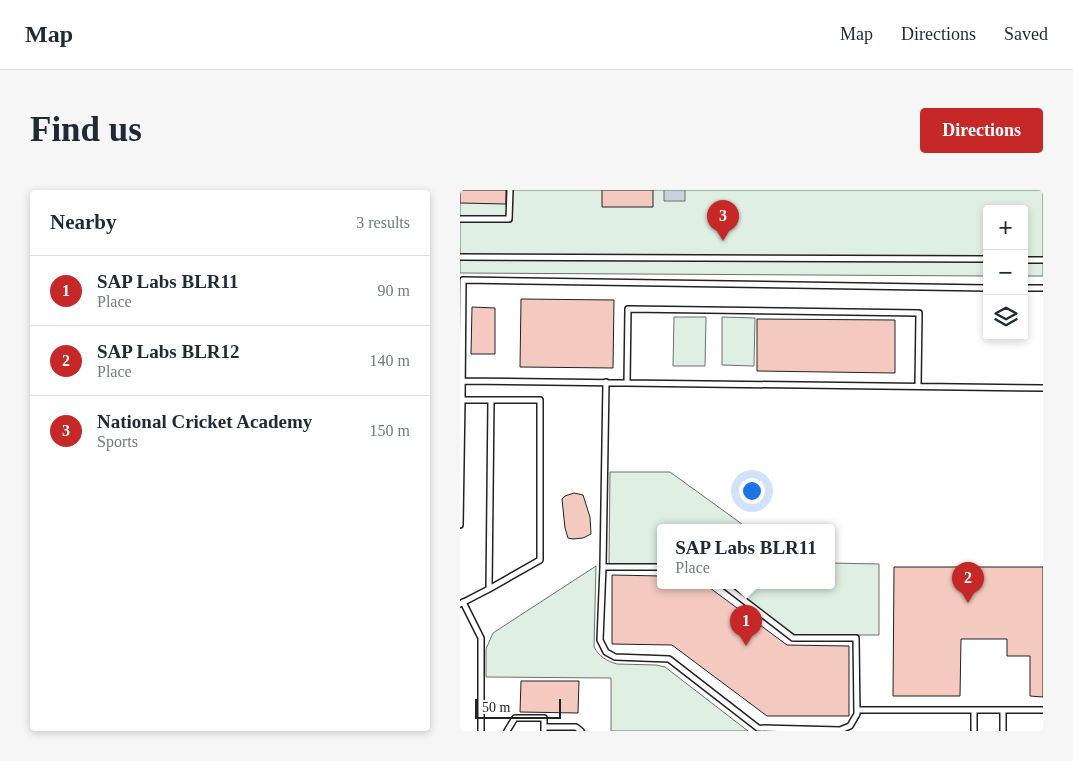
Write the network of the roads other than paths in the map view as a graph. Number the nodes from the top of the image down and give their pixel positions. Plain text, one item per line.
1 (510, 190) edge
2 (460, 219) edge
3 (460, 257) edge
4 (983, 260) edge
5 (1028, 260) edge
6 (1043, 260) edge
7 (983, 288) edge
8 (1028, 288) edge
9 (1043, 288) edge
10 (462, 380) junction
11 (606, 382) junction
12 (626, 383) junction
13 (918, 386) junction
14 (1043, 388) edge
15 (462, 400) junction
16 (491, 400) junction
17 (460, 525) edge
18 (603, 567) junction
19 (657, 567) edge
20 (489, 589) junction
21 (729, 589) edge
22 (462, 603) edge
23 (857, 710) junction
24 (974, 710) junction
25 (1003, 710) junction
26 (1043, 710) edge
27 (544, 729) edge
28 (481, 731) edge
29 (507, 731) edge
30 (581, 731) edge
31 (974, 731) edge
32 (1003, 731) edge

1 - 2 lane
3 - 4 lane
5 - 6 lane
7 - 10 lane
8 - 9 lane
10 - 11 lane
10 - 15 lane
11 - 12 lane
11 - 18 lane
12 - 13 lane
12 - 13 lane
13 - 14 lane
15 - 16 lane
15 - 17 lane
16 - 20 lane
16 - 20 lane
18 - 19 lane
18 - 23 lane
20 - 22 lane
21 - 23 lane
22 - 28 lane
23 - 24 lane
24 - 25 lane
24 - 31 lane
25 - 26 lane
25 - 32 lane
27 - 29 lane
27 - 30 lane

